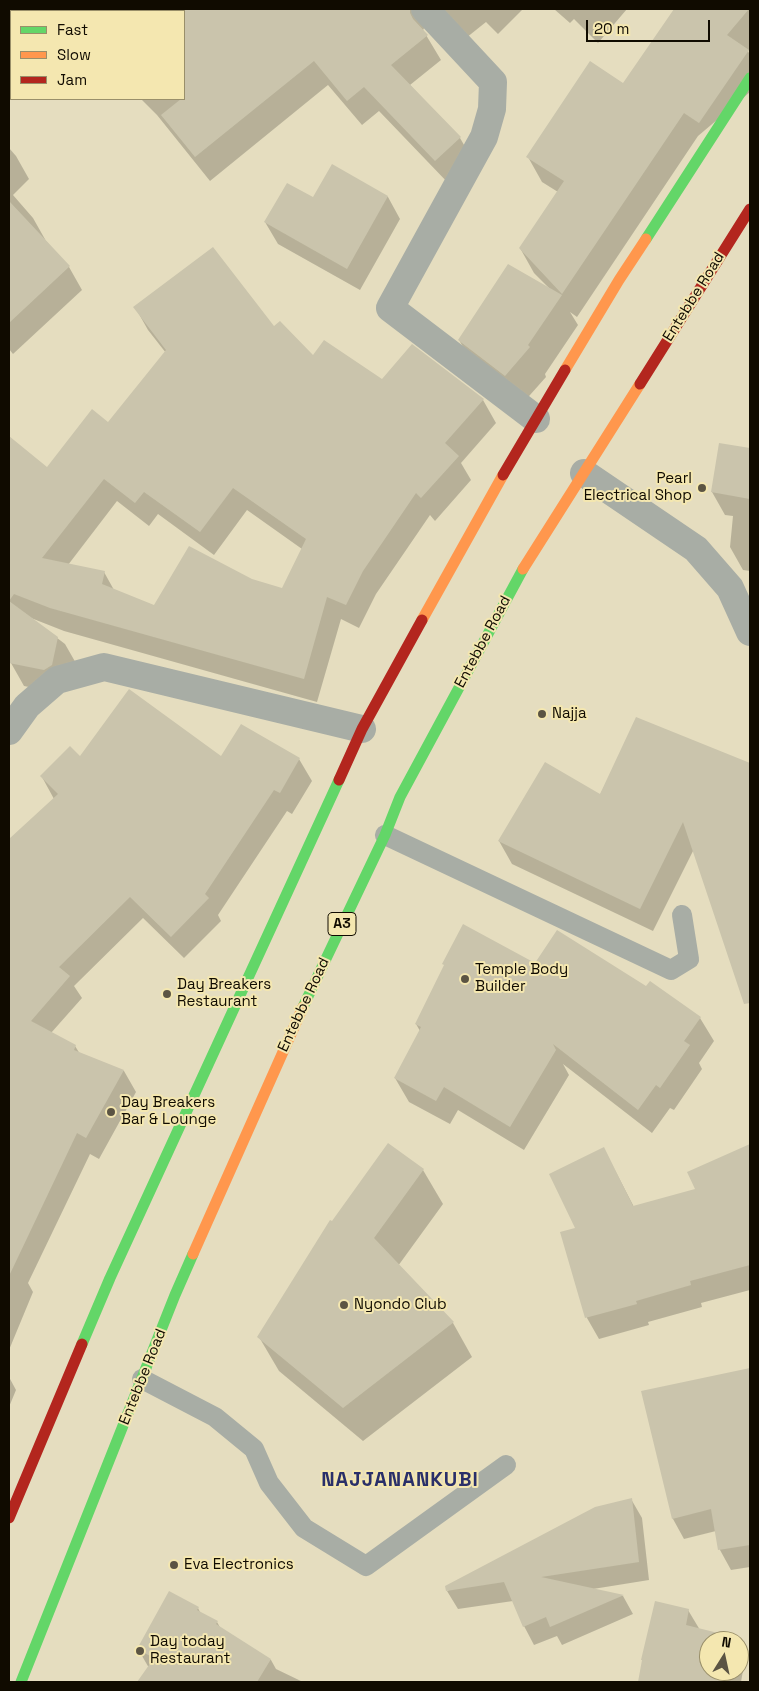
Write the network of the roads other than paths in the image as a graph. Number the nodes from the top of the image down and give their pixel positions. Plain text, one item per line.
1 (425, 9) edge
2 (750, 78) edge
3 (750, 209) edge
4 (536, 419) junction
5 (584, 473) junction
6 (750, 632) edge
7 (18, 703) edge
8 (362, 729) junction
9 (9, 731) edge
10 (384, 835) junction
11 (682, 915) dead end
12 (142, 1379) junction
13 (506, 1465) dead end
14 (9, 1518) edge
15 (21, 1682) edge

1 - 4 street
2 - 4 main road
3 - 5 main road, Entebbe Road / A3
4 - 8 main road
5 - 6 street
5 - 10 main road, Entebbe Road / A3
7 - 8 street
7 - 9 street
8 - 14 main road
10 - 11 lane
10 - 12 main road, Entebbe Road / A3
12 - 13 lane
12 - 15 main road, Entebbe Road / A3

